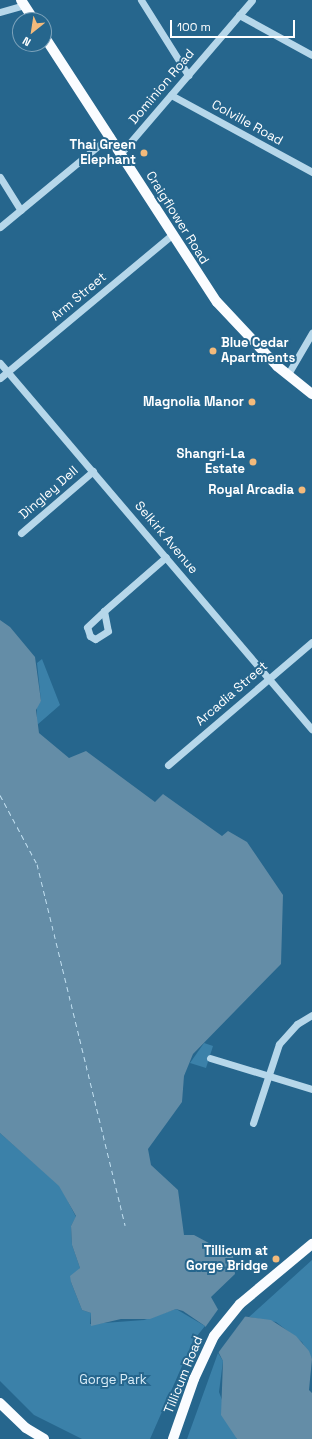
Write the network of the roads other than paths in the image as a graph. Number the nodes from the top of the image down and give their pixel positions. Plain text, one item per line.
1 (141, 0) edge
2 (252, 0) edge
3 (22, 2) edge
4 (0, 12) edge
5 (29, 12) edge
6 (239, 15) junction
7 (52, 48) edge
8 (312, 55) edge
9 (188, 75) junction
10 (171, 95) junction
11 (110, 136) junction
12 (121, 153) junction
13 (312, 172) edge
14 (0, 177) edge
15 (21, 210) junction
16 (0, 227) edge
17 (173, 234) junction
18 (312, 333) edge
19 (0, 363) edge
20 (8, 372) junction
21 (288, 374) junction
22 (0, 378) edge
23 (312, 394) edge
24 (93, 472) junction
25 (21, 533) dead end
26 (166, 557) junction
27 (104, 611) dead end
28 (312, 642) edge
29 (270, 679) junction
30 (312, 729) edge
31 (168, 765) dead end
32 (312, 1015) edge
33 (210, 1058) dead end
34 (267, 1076) junction
35 (312, 1090) edge
36 (253, 1124) dead end
37 (312, 1244) edge
38 (1, 1406) edge
39 (44, 1439) edge
40 (173, 1439) edge

1 - 9 street
2 - 6 street, Dominion Road
3 - 4 street
3 - 5 main road
6 - 8 street
6 - 9 street, Dominion Road
7 - 11 main road, Craigflower Road
9 - 10 street, Dominion Road
10 - 12 street, Dominion Road
10 - 13 street, Colville Road
11 - 12 main road, Craigflower Road
11 - 15 street
12 - 17 main road, Craigflower Road
14 - 15 street
15 - 16 street
17 - 20 street, Arm Street
17 - 21 main road, Craigflower Road
18 - 21 street
19 - 20 street, Selkirk Avenue
20 - 22 street, Arm Street
20 - 24 street, Selkirk Avenue
21 - 23 main road, Craigflower Road
24 - 25 street, Dingley Dell
24 - 26 street, Selkirk Avenue
26 - 27 street
26 - 29 street, Selkirk Avenue
28 - 29 street, Arcadia Street
29 - 30 street, Selkirk Avenue
29 - 31 street, Arcadia Street
32 - 34 street
33 - 34 street
34 - 35 street
34 - 36 street
37 - 40 main road, Tillicum Road
38 - 39 main road

